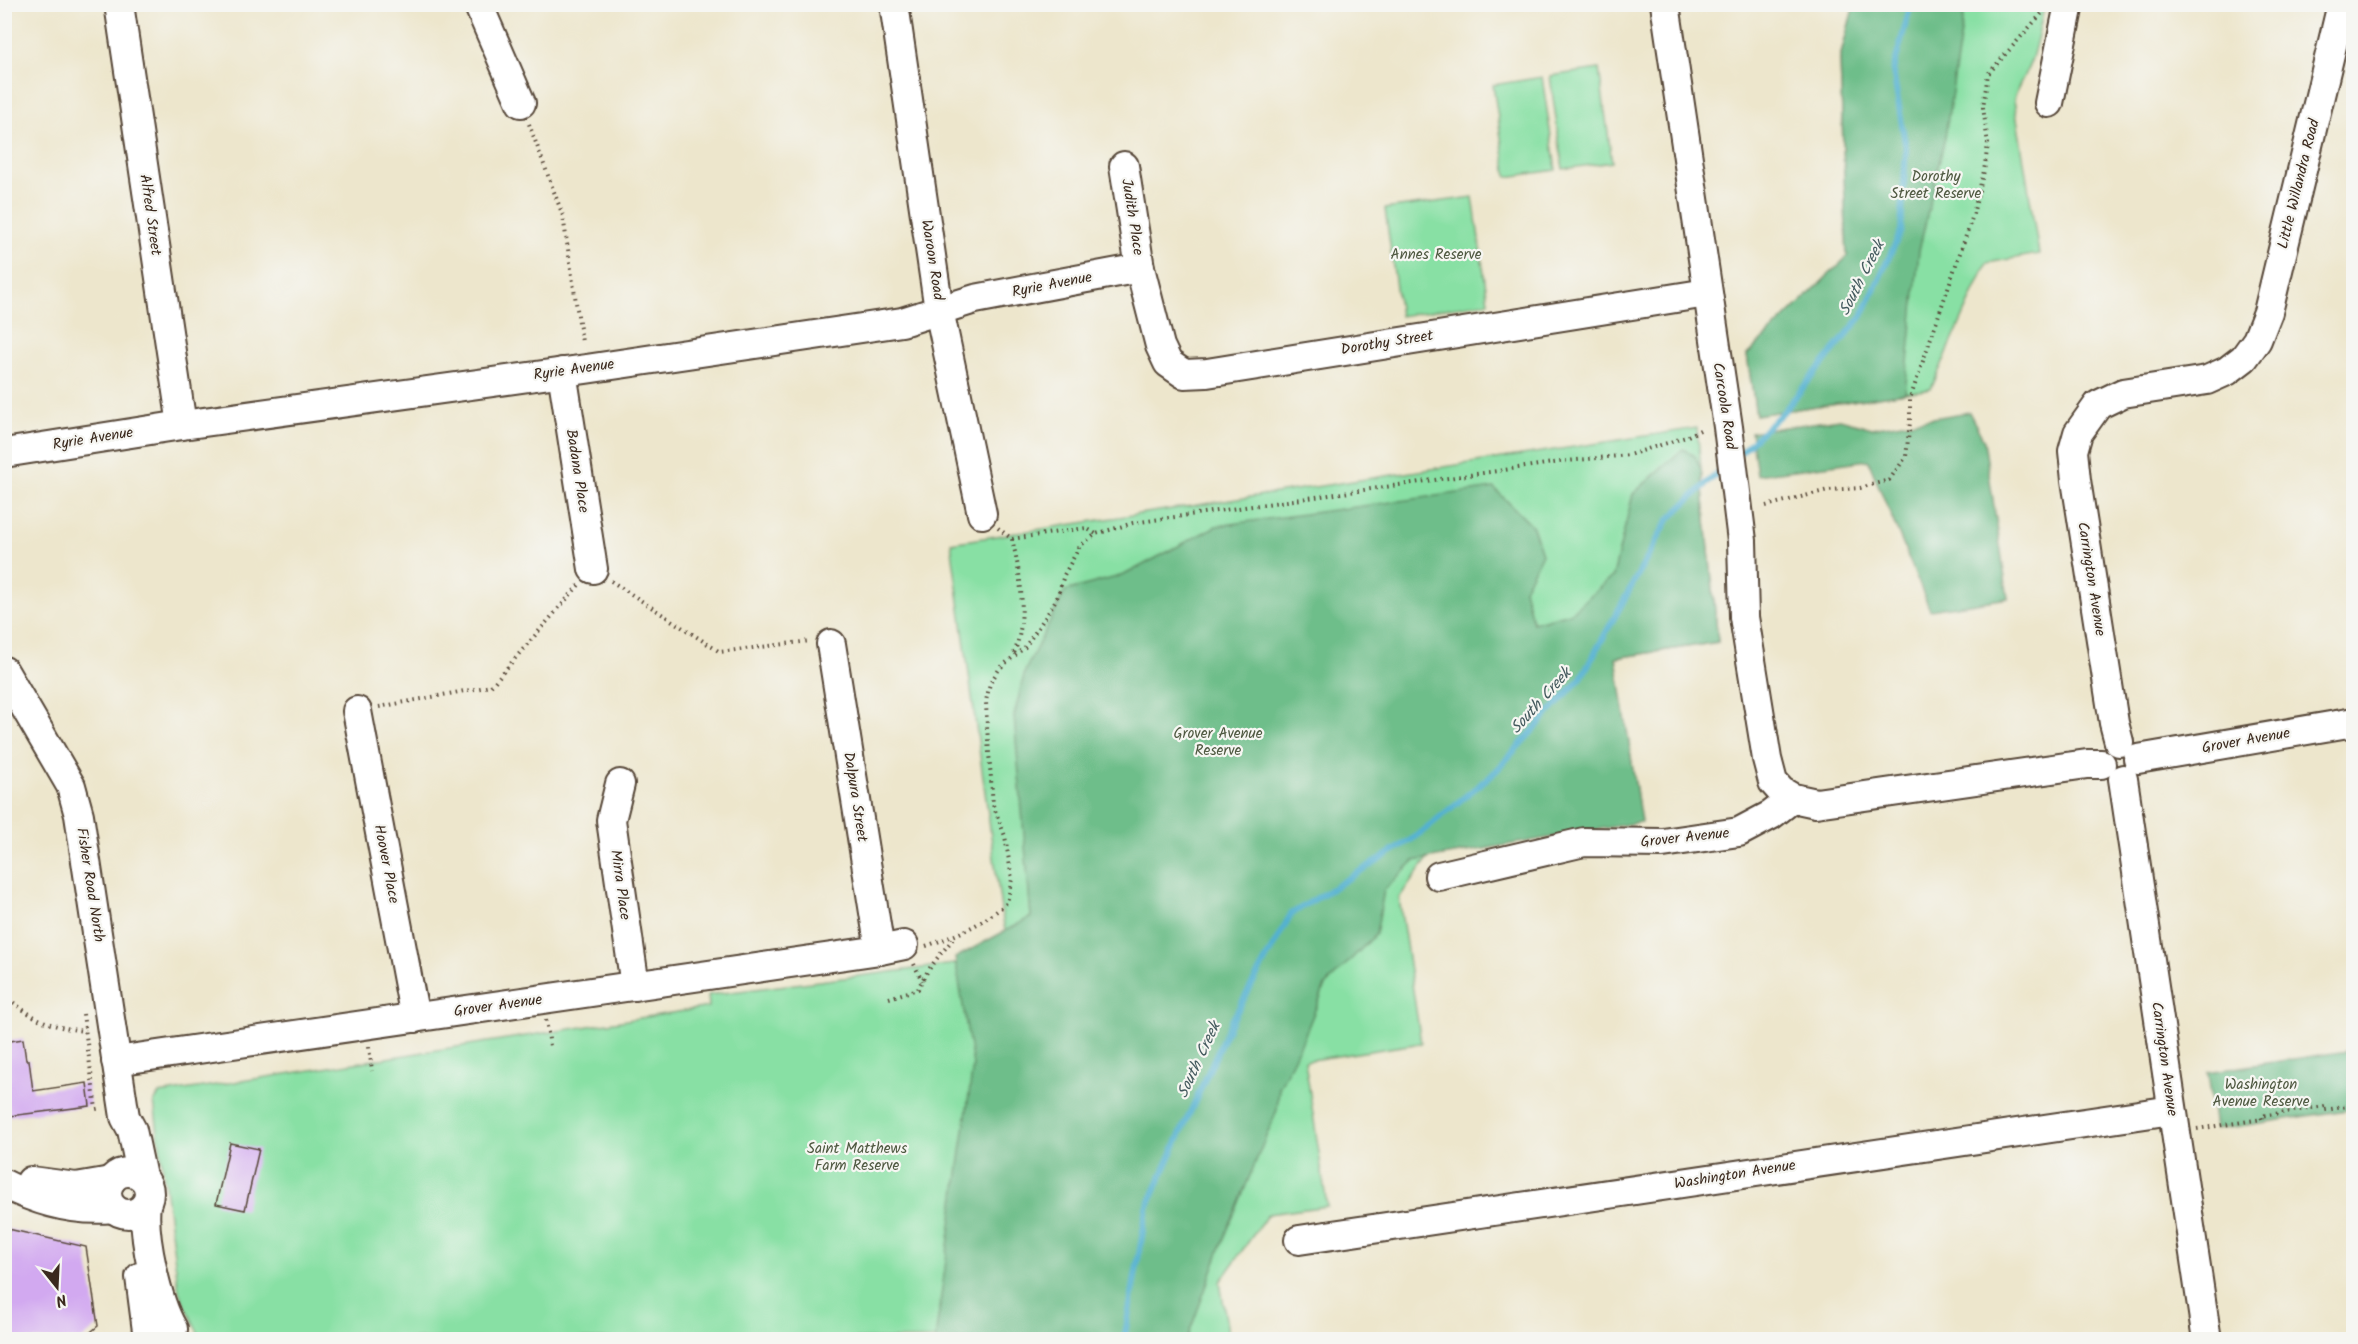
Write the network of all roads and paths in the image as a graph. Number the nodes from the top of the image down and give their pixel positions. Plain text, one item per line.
1 (119, 4) edge
2 (478, 4) edge
3 (894, 4) edge
4 (1665, 4) edge
5 (2050, 4) edge
6 (2069, 4) edge
7 (2342, 4) edge
8 (521, 103) joint
9 (2049, 103) dead end
10 (1124, 166) dead end
11 (1140, 268) junction
12 (1707, 293) junction
13 (939, 310) junction
14 (582, 342) dead end
15 (562, 372) junction
16 (2087, 419) joint
17 (182, 425) junction
18 (1719, 426) junction
19 (4, 453) edge
20 (1766, 506) dead end
21 (982, 514) joint
22 (1096, 534) junction
23 (1012, 539) junction
24 (593, 569) junction
25 (831, 644) joint
26 (1012, 660) junction
27 (4, 671) edge
28 (357, 711) joint
29 (2354, 722) edge
30 (2120, 761) junction
31 (620, 784) dead end
32 (1793, 798) junction
33 (1439, 876) dead end
34 (956, 936) junction
35 (892, 948) junction
36 (635, 986) junction
37 (4, 995) edge
38 (889, 998) dead end
39 (83, 1010) dead end
40 (546, 1016) dead end
41 (415, 1018) junction
42 (85, 1031) junction
43 (368, 1041) dead end
44 (550, 1046) dead end
45 (116, 1061) junction
46 (372, 1071) dead end
47 (2354, 1105) edge
48 (96, 1109) dead end
49 (2172, 1110) junction
50 (2193, 1130) dead end
51 (4, 1183) edge
52 (124, 1193) junction
53 (1299, 1240) dead end
54 (154, 1336) edge
55 (2207, 1340) edge

1 - 17 street, Alfred Street
2 - 8 street
3 - 13 street, Waroon Road
4 - 12 street, Carcoola Road
5 - 20 path
6 - 9 street
7 - 16 street, Little Willandra Road
8 - 14 path
10 - 11 street, Judith Place
11 - 12 street, Dorothy Street
11 - 13 street, Ryrie Avenue
12 - 18 street, Carcoola Road
13 - 15 street, Ryrie Avenue
13 - 21 street, Waroon Road
15 - 17 street, Ryrie Avenue
15 - 24 street, Badana Place
16 - 30 street, Carrington Avenue
17 - 19 street, Ryrie Avenue
18 - 22 path
18 - 32 street, Carcoola Road
21 - 23 path
22 - 23 path
22 - 26 path
23 - 26 path
24 - 25 path
24 - 28 path
25 - 35 street, Dalpura Street
26 - 34 path
27 - 45 street, Fisher Road North
28 - 41 street, Hoover Place
29 - 30 street, Grover Avenue
30 - 32 street, Grover Avenue
30 - 49 street, Carrington Avenue
31 - 36 street, Mirra Place
32 - 33 street, Grover Avenue
34 - 35 path
34 - 38 path
35 - 36 street, Grover Avenue
36 - 41 street, Grover Avenue
37 - 42 path
39 - 42 path
40 - 44 path
41 - 45 street, Grover Avenue
42 - 48 path
43 - 46 path
45 - 52 street, Fisher Road North
47 - 50 path
49 - 53 street, Washington Avenue
49 - 55 street, Carrington Avenue
51 - 52 street
52 - 54 street

